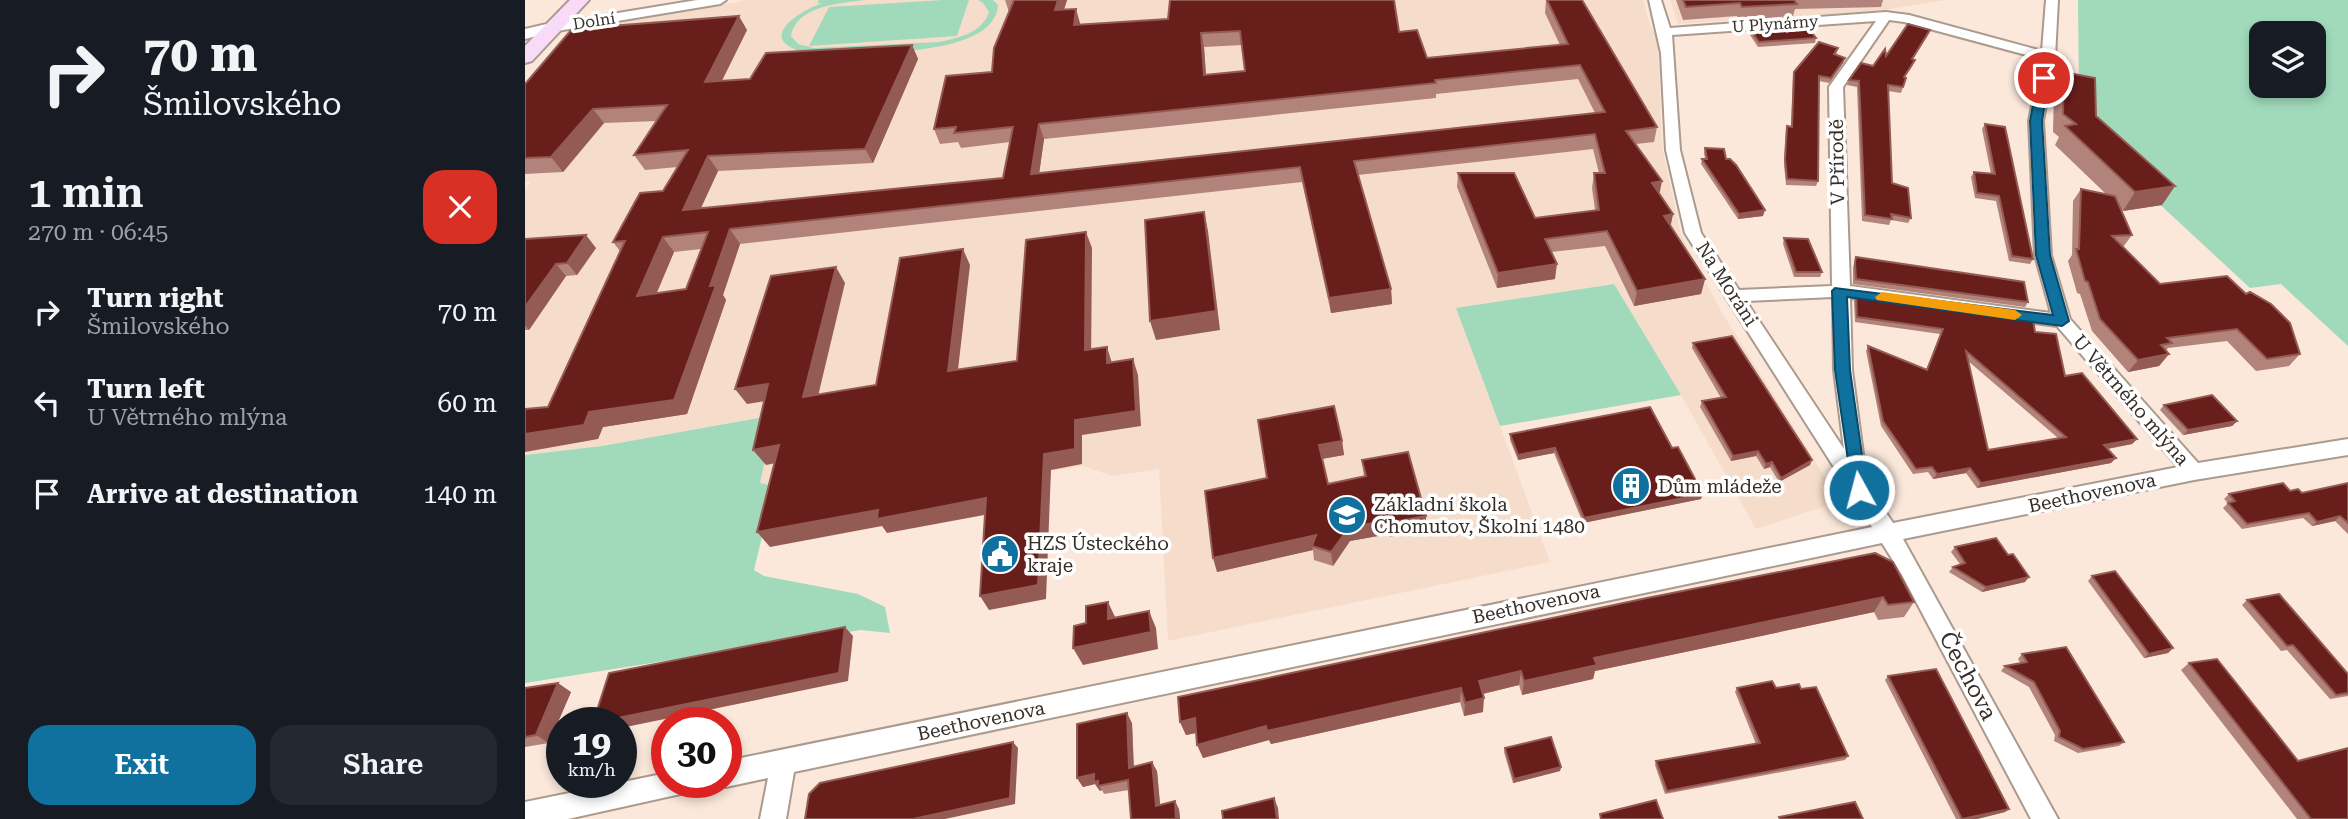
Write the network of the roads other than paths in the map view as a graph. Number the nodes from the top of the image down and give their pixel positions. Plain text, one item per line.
1 (580, 0) edge
2 (720, 0) edge
3 (1655, 0) edge
4 (2052, 0) edge
5 (1886, 16) junction
6 (551, 28) junction
7 (1665, 32) junction
8 (525, 34) edge
9 (525, 57) edge
10 (2048, 57) junction
11 (1840, 291) junction
12 (1735, 296) junction
13 (2062, 321) junction
14 (2348, 447) edge
15 (2194, 472) junction
16 (1859, 490) junction
17 (1888, 533) junction
18 (783, 762) junction
19 (742, 771) edge
20 (651, 789) edge
21 (525, 816) edge
22 (773, 819) edge
23 (2045, 819) edge

1 - 6 main road
2 - 6 street, Dolní
3 - 7 street, Na Moráni
4 - 10 street, U Větrného mlýna
5 - 7 street, U Plynárny
5 - 10 street
5 - 11 street, V Přírodě
6 - 8 street
6 - 9 main road
7 - 12 street, Na Moráni
10 - 13 street, U Větrného mlýna
11 - 12 street
11 - 13 street
11 - 16 street, V Přírodě
12 - 16 street, Na Moráni
13 - 15 street, U Větrného mlýna
14 - 15 street, Beethovenova
15 - 17 street, Beethovenova
16 - 17 street, Na Moráni
17 - 18 street, Beethovenova
17 - 23 street, Čechova
18 - 19 street, Beethovenova
18 - 22 street
20 - 21 street

